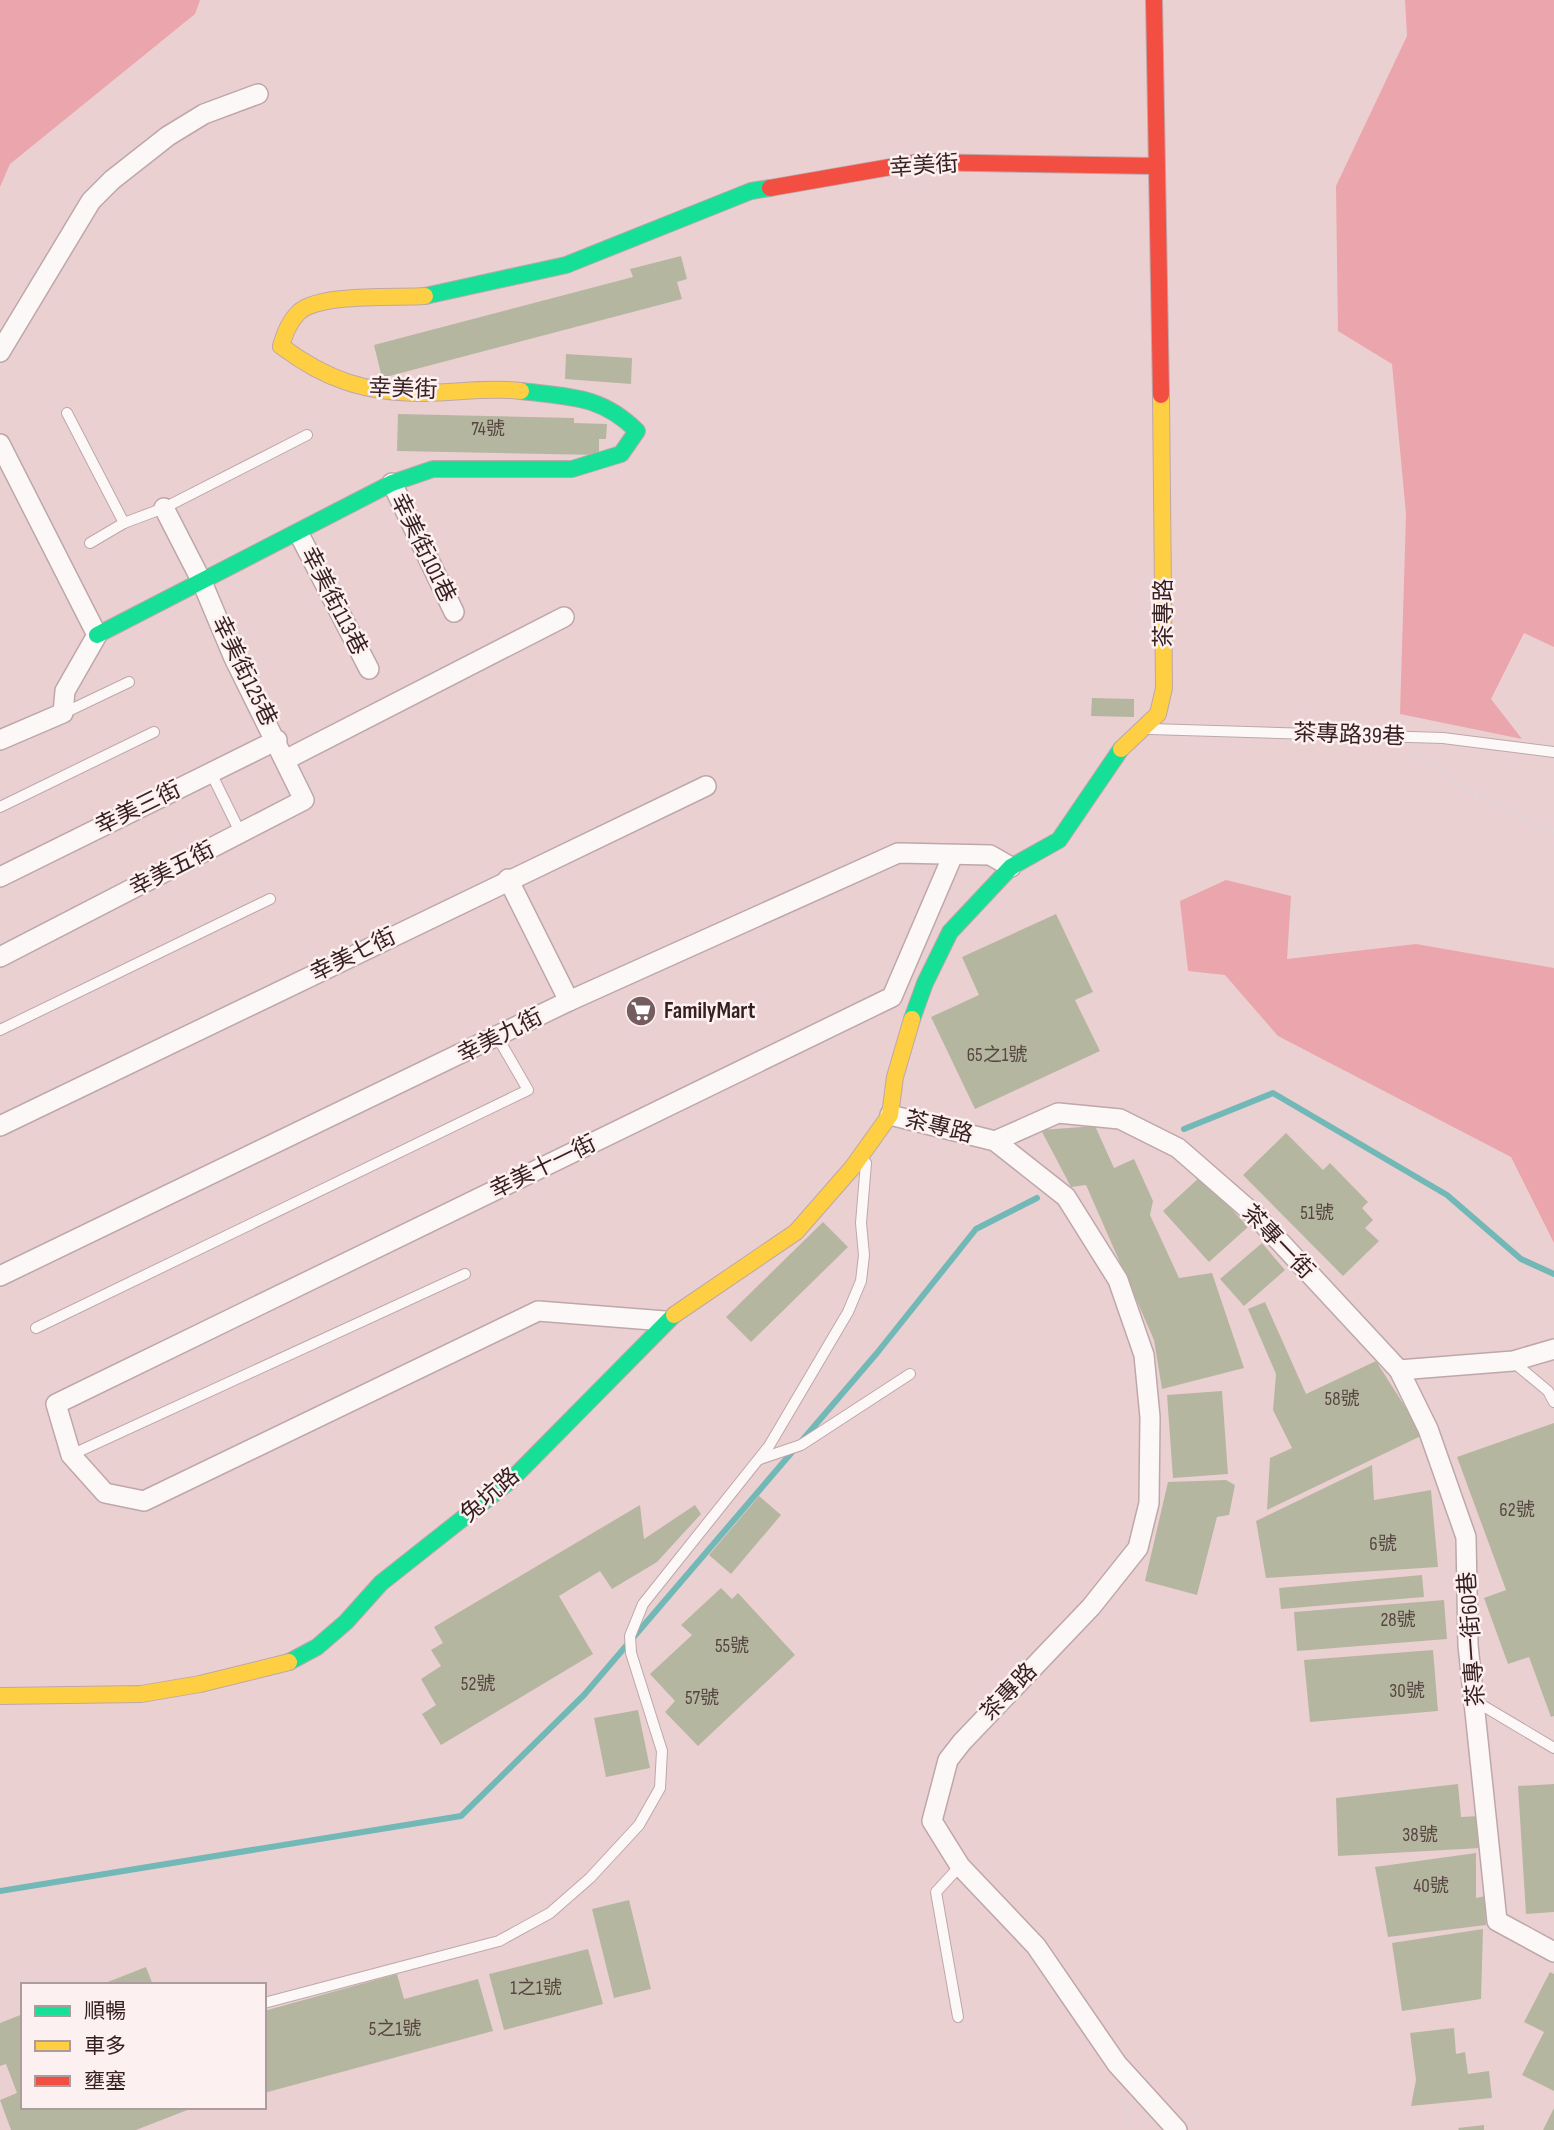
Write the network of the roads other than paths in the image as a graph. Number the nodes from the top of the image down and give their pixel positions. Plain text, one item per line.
1 (1154, 0) edge
2 (258, 94) dead end
3 (1155, 166) junction
4 (0, 352) edge
5 (67, 413) dead end
6 (307, 435) dead end
7 (0, 444) edge
8 (392, 484) junction
9 (164, 508) junction
10 (124, 523) junction
11 (299, 534) junction
12 (90, 543) dead end
13 (202, 582) junction
14 (454, 612) dead end
15 (565, 617) dead end
16 (97, 635) junction
17 (369, 669) dead end
18 (128, 682) dead end
19 (63, 713) junction
20 (1142, 729) junction
21 (154, 732) dead end
22 (0, 740) edge
23 (277, 740) junction
24 (1554, 752) edge
25 (287, 759) junction
26 (211, 773) junction
27 (706, 786) dead end
28 (0, 807) edge
29 (241, 834) junction
30 (953, 855) junction
31 (1011, 867) junction
32 (0, 877) edge
33 (508, 879) junction
34 (270, 899) dead end
35 (0, 957) edge
36 (569, 1001) junction
37 (0, 1030) edge
38 (498, 1038) junction
39 (890, 1115) junction
40 (0, 1126) edge
41 (995, 1140) junction
42 (869, 1145) junction
43 (465, 1274) dead end
44 (0, 1276) edge
45 (665, 1321) junction
46 (36, 1328) dead end
47 (1554, 1349) edge
48 (1513, 1361) junction
49 (1399, 1370) junction
50 (910, 1374) dead end
51 (1554, 1402) edge
52 (71, 1455) junction
53 (759, 1459) junction
54 (0, 1696) edge
55 (1475, 1701) junction
56 (1554, 1748) edge
57 (960, 1866) junction
58 (1554, 1952) edge
59 (266, 2002) edge
60 (958, 2017) dead end
61 (1177, 2130) edge

1 - 3 street, 茶專路
2 - 4 street
3 - 8 street, 幸美街
3 - 20 street, 茶專路
5 - 10 lane
6 - 9 lane
7 - 16 street
8 - 11 street, 幸美街
8 - 14 street, 幸美街101巷
9 - 10 lane
9 - 13 street, 幸美街125巷
10 - 12 lane
11 - 13 street, 幸美街
11 - 17 street, 幸美街113巷
13 - 16 street, 幸美街
13 - 23 street, 幸美街125巷
15 - 25 street
16 - 19 street
18 - 19 lane
19 - 22 street
20 - 24 lane, 茶專路39巷
20 - 31 street, 茶專路
21 - 28 lane
23 - 25 street, 幸美街125巷
23 - 26 street, 幸美三街
25 - 29 street, 幸美五街
26 - 29 lane
26 - 32 street, 幸美三街
27 - 33 street, 幸美七街
29 - 35 street, 幸美五街
30 - 31 street, 幸美九街
30 - 36 street, 幸美九街
30 - 52 street, 幸美十一街
31 - 39 street, 茶專路
33 - 36 street
33 - 40 street, 幸美七街
34 - 37 lane
36 - 38 street, 幸美九街
38 - 44 street, 幸美九街
38 - 46 lane
39 - 41 street, 茶專路
39 - 42 street, 兔坑路
41 - 49 street, 茶專一街
41 - 57 street, 茶專路
42 - 45 street, 兔坑路
42 - 53 lane
43 - 52 lane
45 - 52 street
45 - 54 street, 兔坑路
47 - 48 street
48 - 49 street
48 - 51 lane
49 - 55 street, 茶專一街60巷
50 - 53 lane
53 - 59 lane
55 - 56 lane
55 - 58 street, 茶專一街60巷
57 - 60 lane
57 - 61 street, 茶專路

